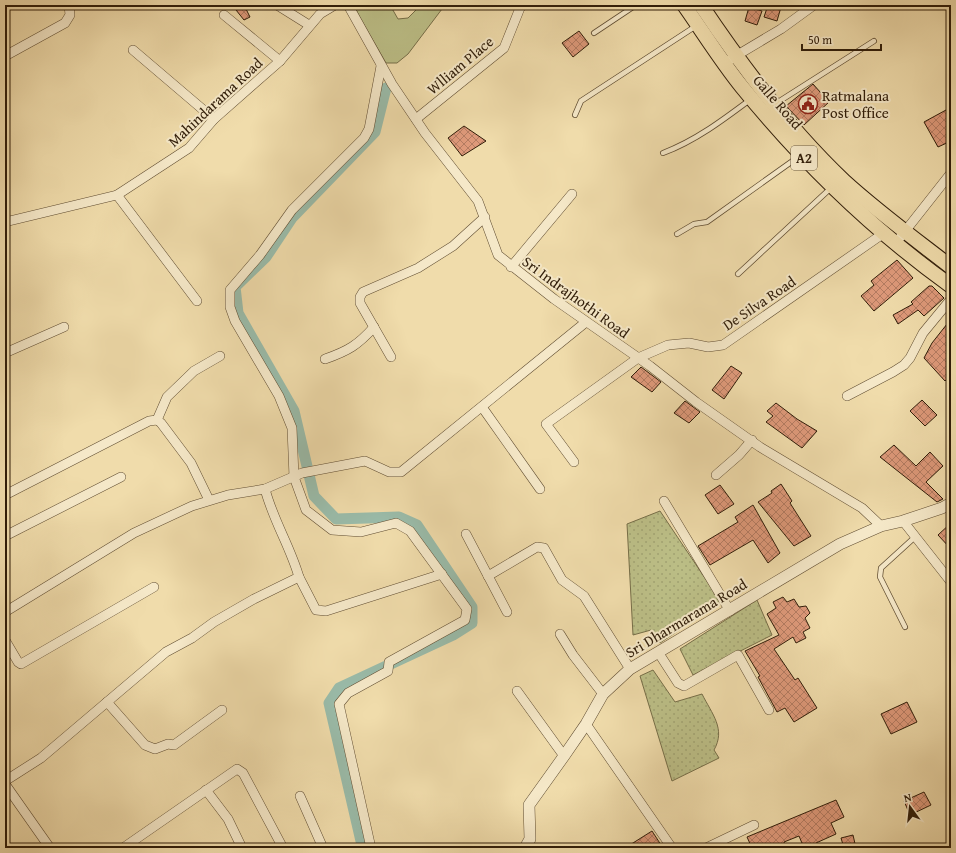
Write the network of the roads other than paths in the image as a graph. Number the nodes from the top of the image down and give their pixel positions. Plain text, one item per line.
1 (69, 5) edge
2 (277, 5) edge
3 (335, 5) edge
4 (348, 5) edge
5 (523, 5) edge
6 (636, 5) edge
7 (684, 5) edge
8 (701, 5) edge
9 (814, 5) edge
10 (224, 15) dead end
11 (308, 25) junction
12 (698, 25) junction
13 (594, 33) dead end
14 (874, 41) dead end
15 (133, 50) dead end
16 (5, 56) edge
17 (730, 59) junction
18 (280, 61) junction
19 (381, 66) junction
20 (753, 98) junction
21 (774, 105) junction
22 (575, 115) dead end
23 (214, 119) junction
24 (416, 119) junction
25 (663, 153) dead end
26 (801, 155) junction
27 (951, 173) edge
28 (833, 186) junction
29 (572, 194) dead end
30 (117, 195) junction
31 (485, 217) junction
32 (5, 222) edge
33 (905, 231) junction
34 (884, 233) junction
35 (677, 234) dead end
36 (895, 244) junction
37 (511, 267) junction
38 (951, 267) edge
39 (738, 274) dead end
40 (951, 286) edge
41 (951, 299) edge
42 (197, 301) dead end
43 (586, 322) junction
44 (64, 327) dead end
45 (374, 327) junction
46 (5, 353) edge
47 (220, 356) dead end
48 (391, 357) dead end
49 (638, 358) junction
50 (325, 359) dead end
51 (847, 396) dead end
52 (482, 407) junction
53 (156, 420) junction
54 (752, 440) junction
55 (574, 462) dead end
56 (298, 475) junction
57 (716, 475) dead end
58 (121, 477) dead end
59 (264, 489) junction
60 (540, 489) dead end
61 (5, 495) edge
62 (209, 500) junction
63 (664, 501) dead end
64 (951, 503) edge
65 (903, 521) junction
66 (880, 526) junction
67 (466, 534) dead end
68 (5, 536) edge
69 (915, 537) junction
70 (442, 574) junction
71 (488, 576) junction
72 (299, 577) junction
73 (951, 582) edge
74 (154, 587) dead end
75 (730, 611) junction
76 (5, 612) edge
77 (507, 612) dead end
78 (905, 627) dead end
79 (560, 634) dead end
80 (5, 640) edge
81 (658, 652) junction
82 (630, 669) junction
83 (517, 691) dead end
84 (603, 694) junction
85 (106, 702) junction
86 (222, 710) dead end
87 (769, 710) dead end
88 (586, 724) junction
89 (564, 756) junction
90 (5, 781) edge
91 (5, 784) edge
92 (206, 790) junction
93 (300, 796) dead end
94 (754, 825) dead end
95 (50, 848) edge
96 (123, 848) edge
97 (242, 848) edge
98 (283, 848) edge
99 (323, 848) edge
100 (371, 848) edge
101 (525, 848) edge
102 (672, 848) edge
103 (706, 848) edge

1 - 16 street
2 - 11 street
3 - 11 street, Mahindarama Road
4 - 19 street, Sri Indrajhothi Road
5 - 24 street, Wlliam Place
6 - 13 lane
7 - 12 highway, Galle Road / A2
8 - 17 highway, Galle Road / A2
9 - 17 street
10 - 18 street
11 - 18 street, Mahindarama Road
12 - 17 highway, Galle Road / A2
12 - 22 lane
14 - 21 lane
15 - 23 street
17 - 20 highway, Galle Road / A2
17 - 21 highway, Galle Road / A2
18 - 23 street, Mahindarama Road
19 - 24 street, Sri Indrajhothi Road
19 - 56 street
20 - 25 lane
20 - 26 highway, Galle Road / A2
21 - 33 highway, Galle Road / A2
23 - 30 street, Mahindarama Road
24 - 31 street, Sri Indrajhothi Road
26 - 28 highway, Galle Road / A2
26 - 35 lane
27 - 33 street
28 - 34 highway, Galle Road / A2
28 - 39 lane
29 - 37 street
30 - 32 street, Mahindarama Road
30 - 42 street
31 - 37 street, Sri Indrajhothi Road
31 - 45 street
33 - 36 street
33 - 38 highway, Galle Road / A2
34 - 36 highway, Galle Road / A2
34 - 49 street, De Silva Road
36 - 40 highway, Galle Road / A2
37 - 43 street, Sri Indrajhothi Road
41 - 51 street
43 - 49 street, Sri Indrajhothi Road
43 - 52 street
44 - 46 street
45 - 48 street
45 - 50 street
47 - 53 street
49 - 54 street, Sri Indrajhothi Road
49 - 55 street, De Silva Road
52 - 56 street
52 - 60 street
53 - 61 street
53 - 62 street
54 - 57 street
54 - 66 street, Sri Indrajhothi Road
56 - 59 street
56 - 70 street
58 - 68 street
59 - 62 street
59 - 72 street
62 - 76 street
63 - 75 street
64 - 65 street, Sri Dharmarama Road
65 - 66 street, Sri Dharmarama Road
65 - 69 street
66 - 75 street, Sri Dharmarama Road
67 - 71 street
69 - 73 street
69 - 78 lane
70 - 72 street
70 - 100 street
71 - 77 street
71 - 82 street
72 - 85 street
74 - 80 street
75 - 81 street, Sri Dharmarama Road
79 - 84 street
81 - 82 street, Sri Dharmarama Road
81 - 87 street
82 - 84 street, Sri Dharmarama Road
83 - 89 street
84 - 88 street, Sri Dharmarama Road
85 - 86 street
85 - 90 street
88 - 89 street, Sri Dharmarama Road
88 - 102 street
89 - 101 street, Sri Dharmarama Road
91 - 95 street
92 - 96 street
92 - 97 street
92 - 98 street
93 - 99 street
94 - 103 street

